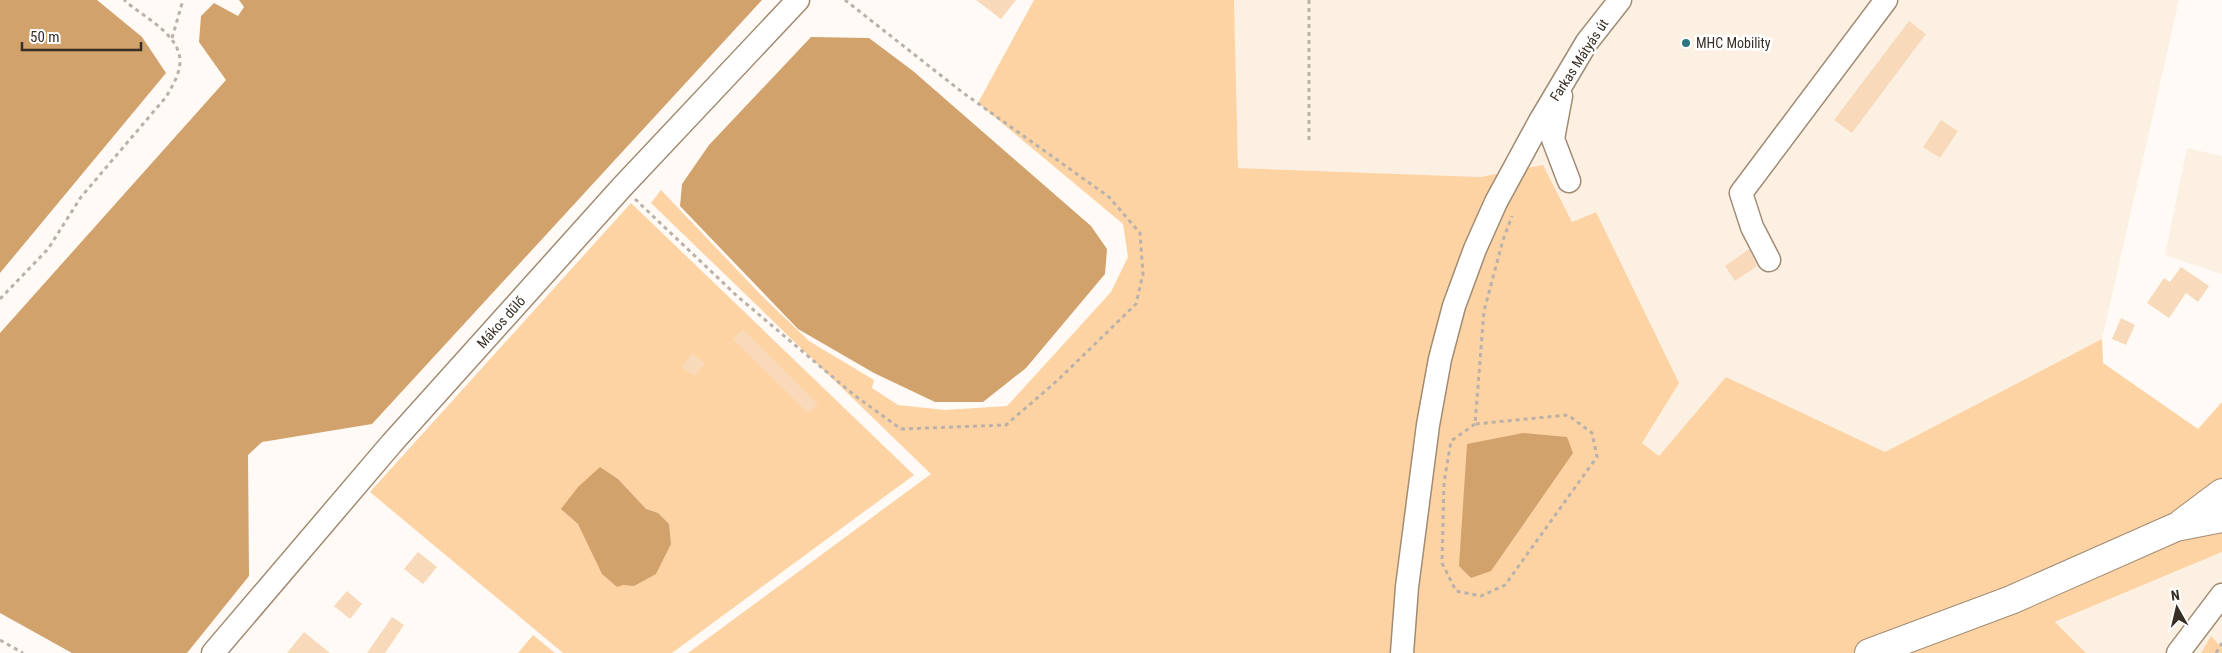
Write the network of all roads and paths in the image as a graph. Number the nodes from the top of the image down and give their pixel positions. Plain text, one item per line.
1 (124, 0) edge
2 (183, 0) edge
3 (798, 0) edge
4 (846, 0) edge
5 (1309, 0) edge
6 (1620, 0) edge
7 (1886, 0) edge
8 (172, 38) junction
9 (1565, 80) junction
10 (1309, 141) dead end
11 (1569, 181) dead end
12 (622, 187) junction
13 (1513, 214) dead end
14 (1769, 260) dead end
15 (0, 299) edge
16 (1475, 424) junction
17 (2222, 501) edge
18 (2222, 595) edge
19 (0, 640) edge
20 (2222, 643) edge
21 (22, 653) edge
22 (213, 653) edge
23 (1402, 653) edge
24 (1869, 653) edge
25 (2178, 653) edge
26 (2216, 653) edge

1 - 8 path
2 - 8 path
3 - 12 street, Mákos dűlő
4 - 12 path
5 - 10 path
6 - 9 street, Farkas Mátyás út
7 - 14 street
8 - 15 path
9 - 11 street
9 - 23 street, Farkas Mátyás út
12 - 22 street, Mákos dűlő
13 - 16 path
16 - 16 path
17 - 24 main road
18 - 25 street
19 - 21 path
20 - 26 path

